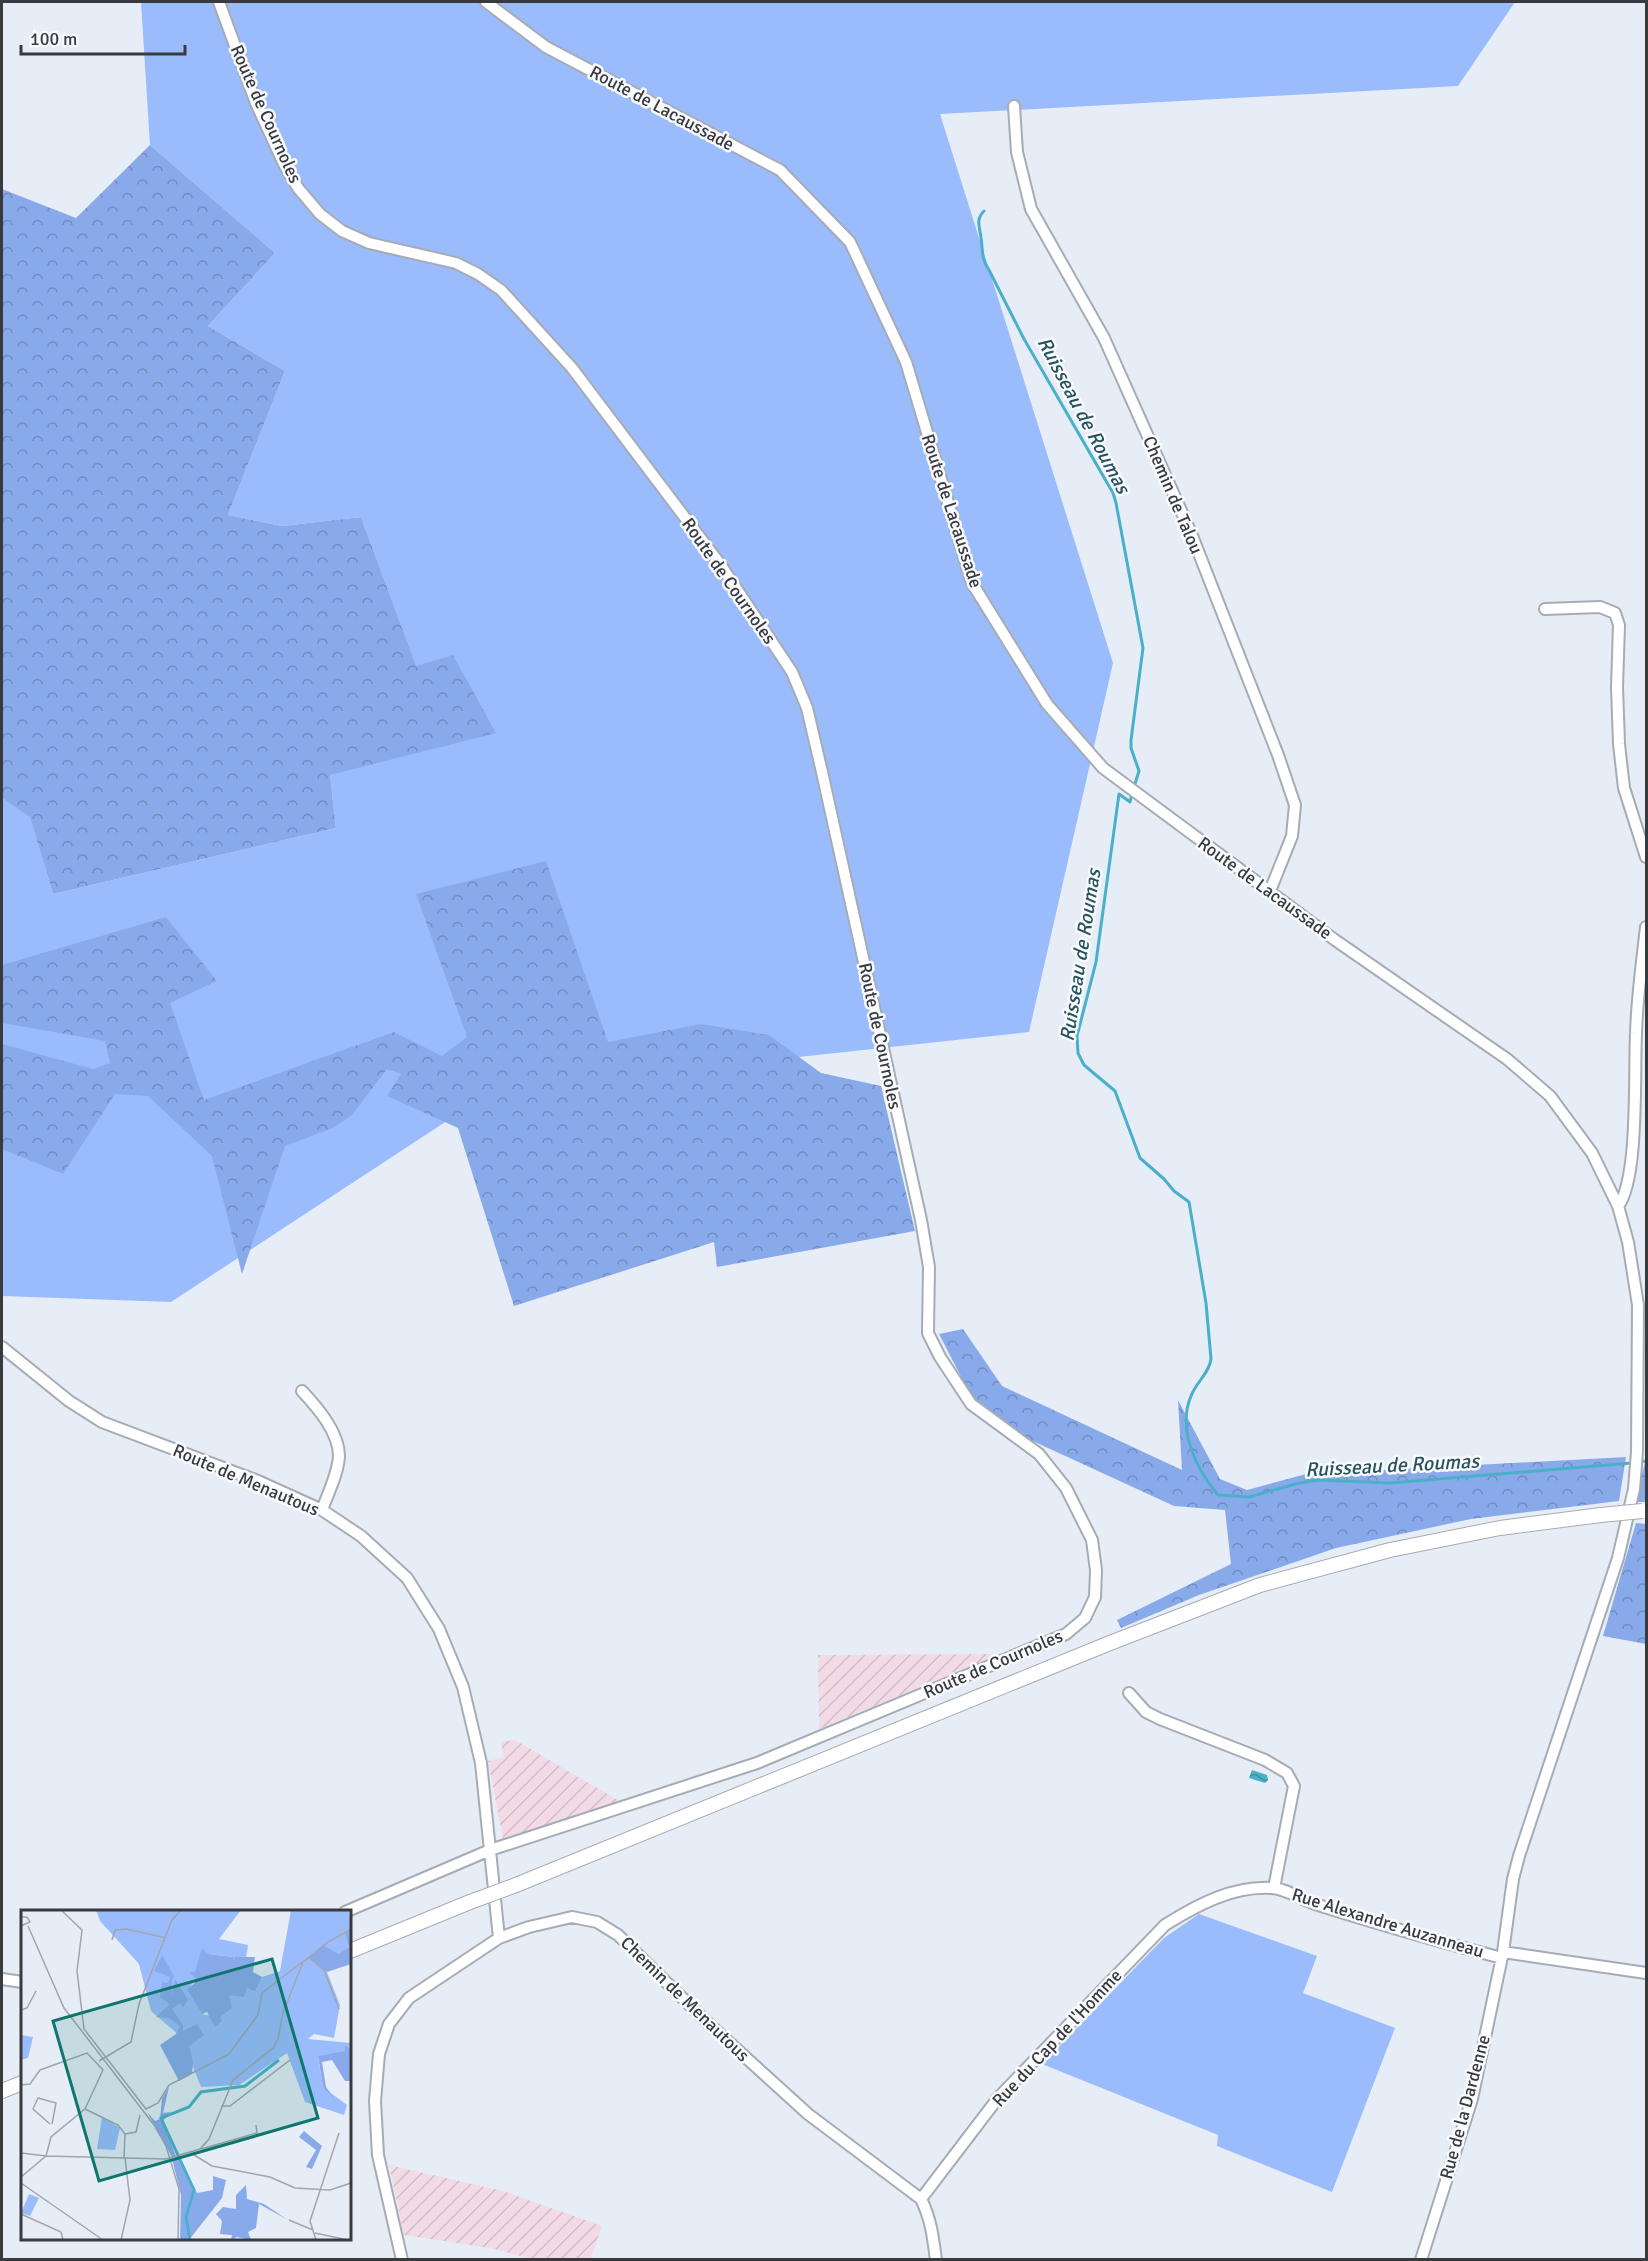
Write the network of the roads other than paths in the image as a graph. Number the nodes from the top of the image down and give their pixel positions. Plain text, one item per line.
1 (219, 2) edge
2 (486, 2) edge
3 (1014, 106) dead end
4 (1545, 609) dead end
5 (1647, 857) edge
6 (1270, 891) junction
7 (1647, 927) edge
8 (1618, 1206) junction
9 (1642, 1304) edge
10 (2, 1347) edge
11 (302, 1391) dead end
12 (322, 1510) junction
13 (1645, 1511) edge
14 (1129, 1693) dead end
15 (490, 1850) junction
16 (1274, 1887) junction
17 (347, 1910) edge
18 (499, 1938) junction
19 (351, 1951) edge
20 (1503, 1955) junction
21 (1647, 1972) edge
22 (2, 1979) edge
23 (21, 1982) edge
24 (21, 2083) edge
25 (2, 2091) edge
26 (921, 2199) junction
27 (402, 2259) edge
28 (936, 2259) edge
29 (1421, 2259) edge

1 - 15 street, Route de Cournoles
2 - 6 street, Route de Lacaussade
3 - 6 street, Chemin de Talou
4 - 5 street
6 - 8 street, Route de Lacaussade
7 - 8 street
8 - 9 street, Route de Lacaussade
9 - 20 street, Rue de la Dardenne
10 - 12 street, Route de Menautous
11 - 12 street
12 - 15 street, Route de Menautous
13 - 19 main road, bridge
14 - 16 street
15 - 17 street, Route de Cournoles
15 - 18 street, Route de Menautous
16 - 20 street, Rue Alexandre Auzanneau
16 - 26 street, Rue du Cap de l'Homme
18 - 26 street, Chemin de Menautous
18 - 27 street, Chemin de Menautous
20 - 21 street, Rue Alexandre Auzanneau
20 - 29 street, Rue de la Dardenne
22 - 23 street
24 - 25 main road
26 - 28 street

